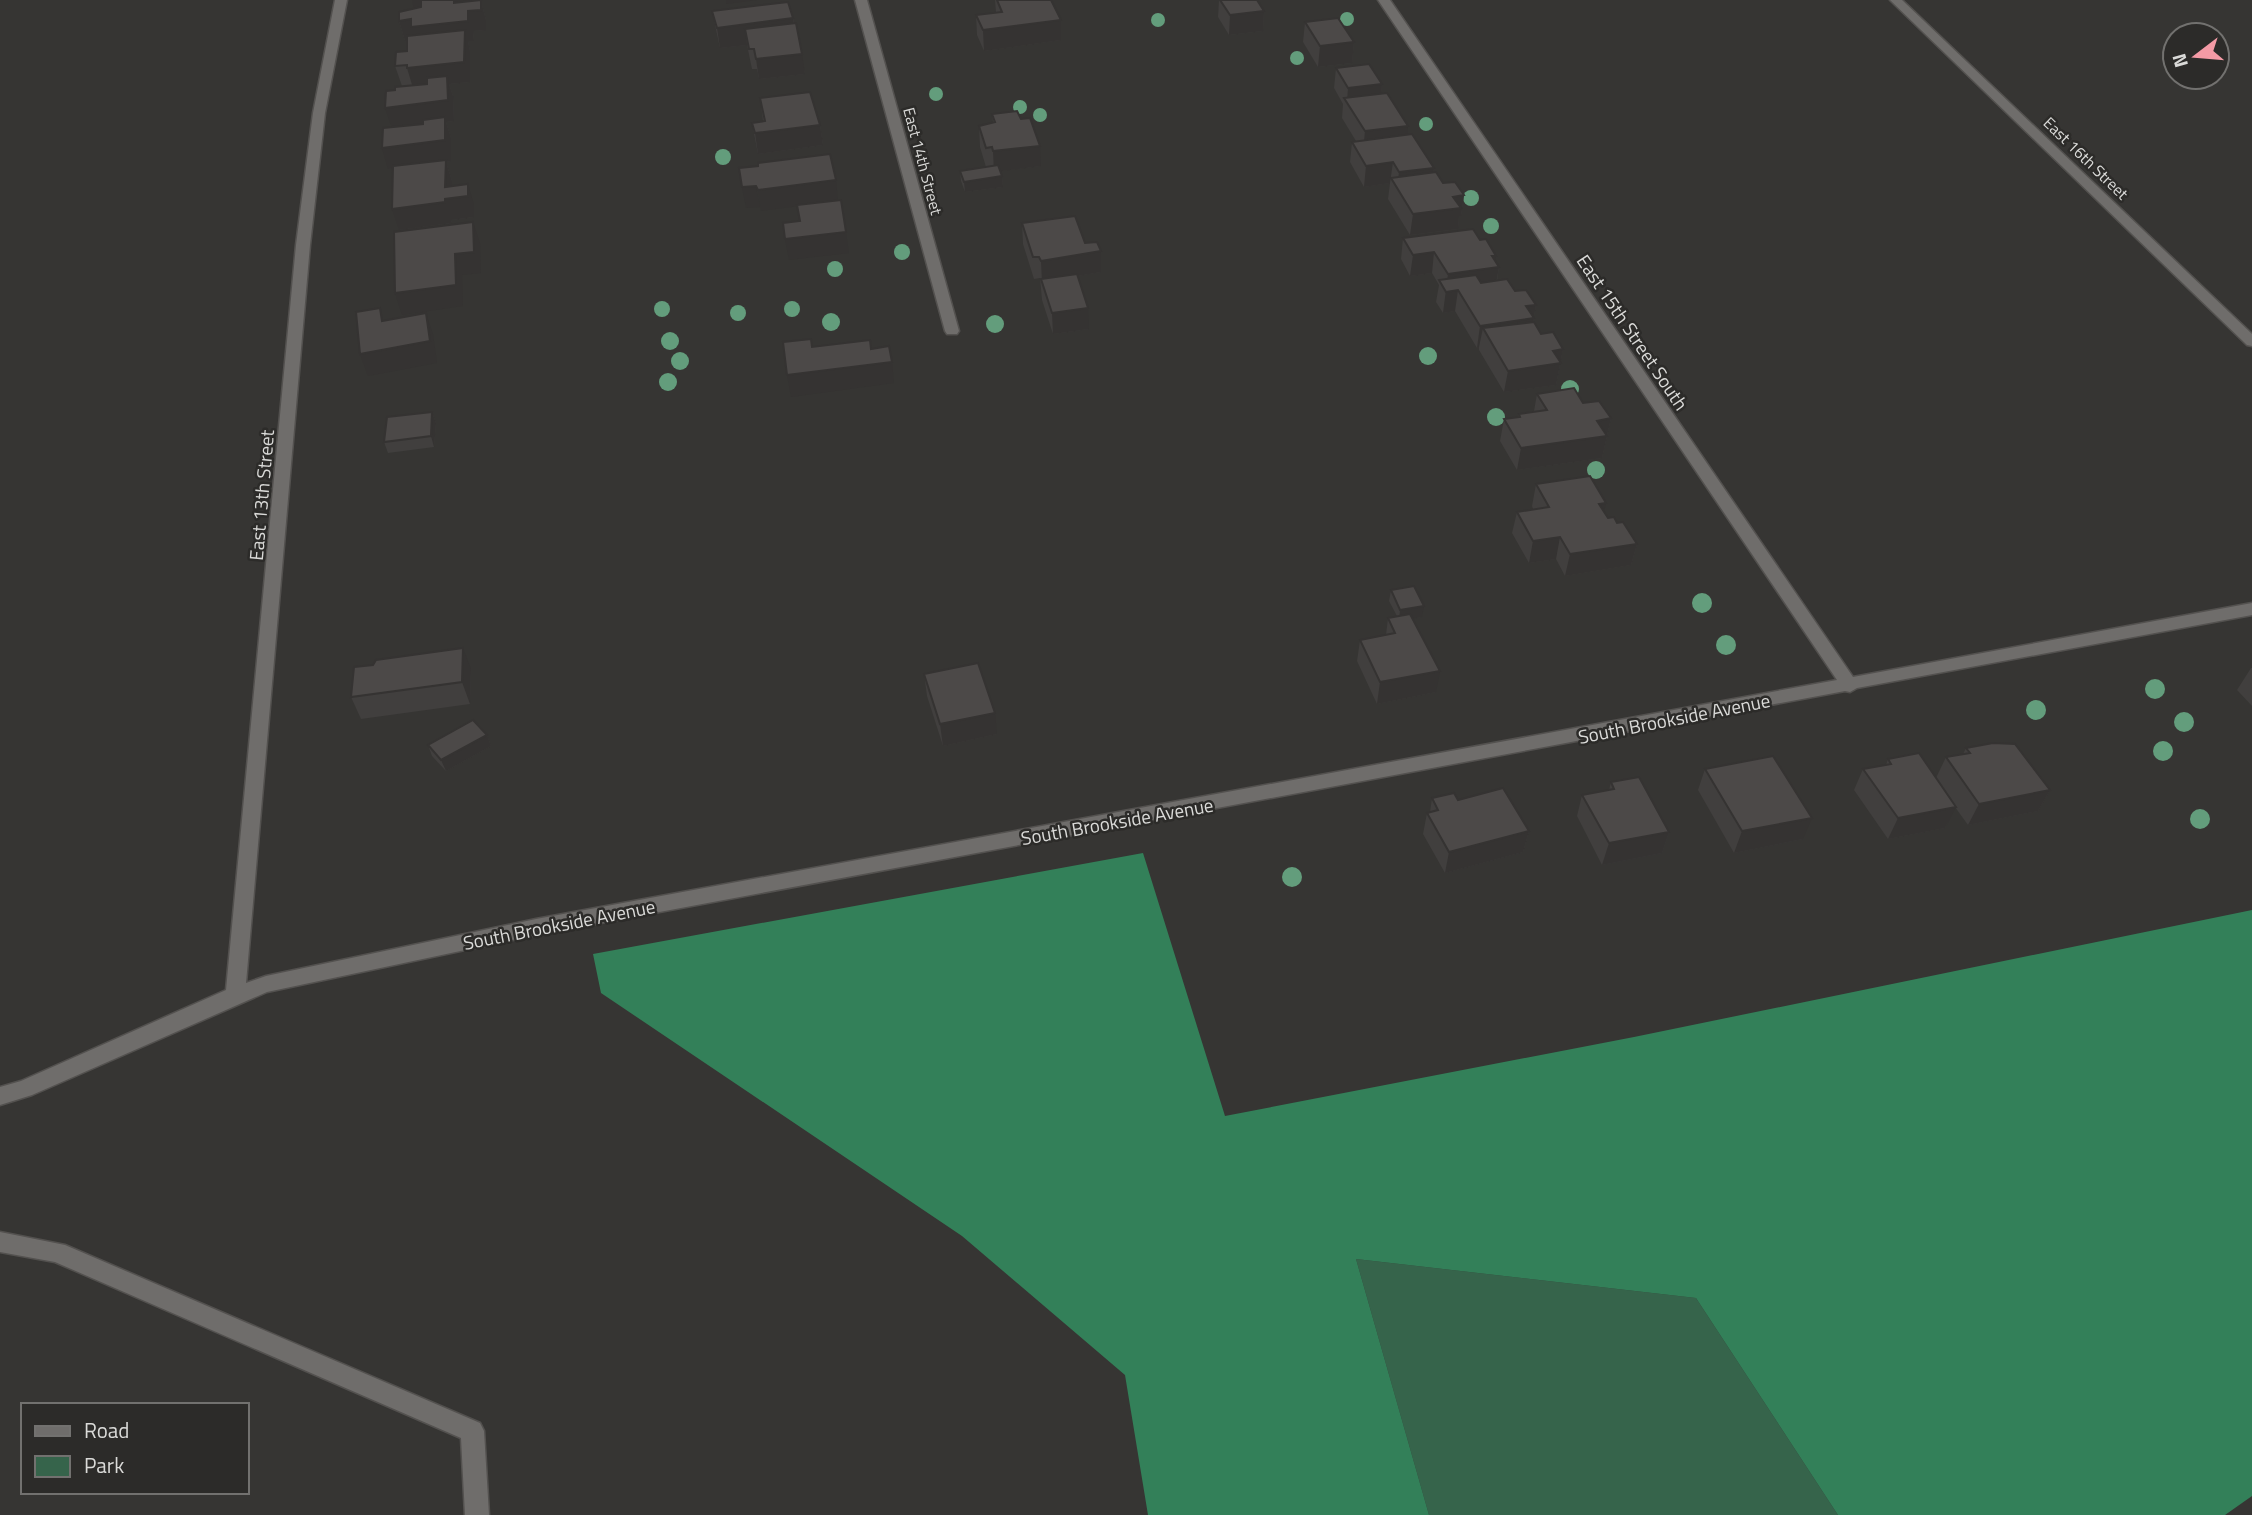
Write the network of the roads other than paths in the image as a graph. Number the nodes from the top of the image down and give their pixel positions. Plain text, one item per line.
1 (341, 0) edge
2 (860, 0) edge
3 (1384, 0) edge
4 (1896, 0) edge
5 (952, 331) dead end
6 (2252, 342) edge
7 (2252, 609) edge
8 (1850, 685) junction
9 (235, 995) junction
10 (0, 1096) edge
11 (0, 1242) edge
12 (477, 1515) edge

1 - 9 street, East 13th Street
2 - 5 street, East 14th Street
3 - 8 street, East 15th Street South
4 - 6 street, East 16th Street
7 - 8 street, South Brookside Avenue
8 - 9 street, South Brookside Avenue
9 - 10 street, South Brookside Avenue
11 - 12 street

